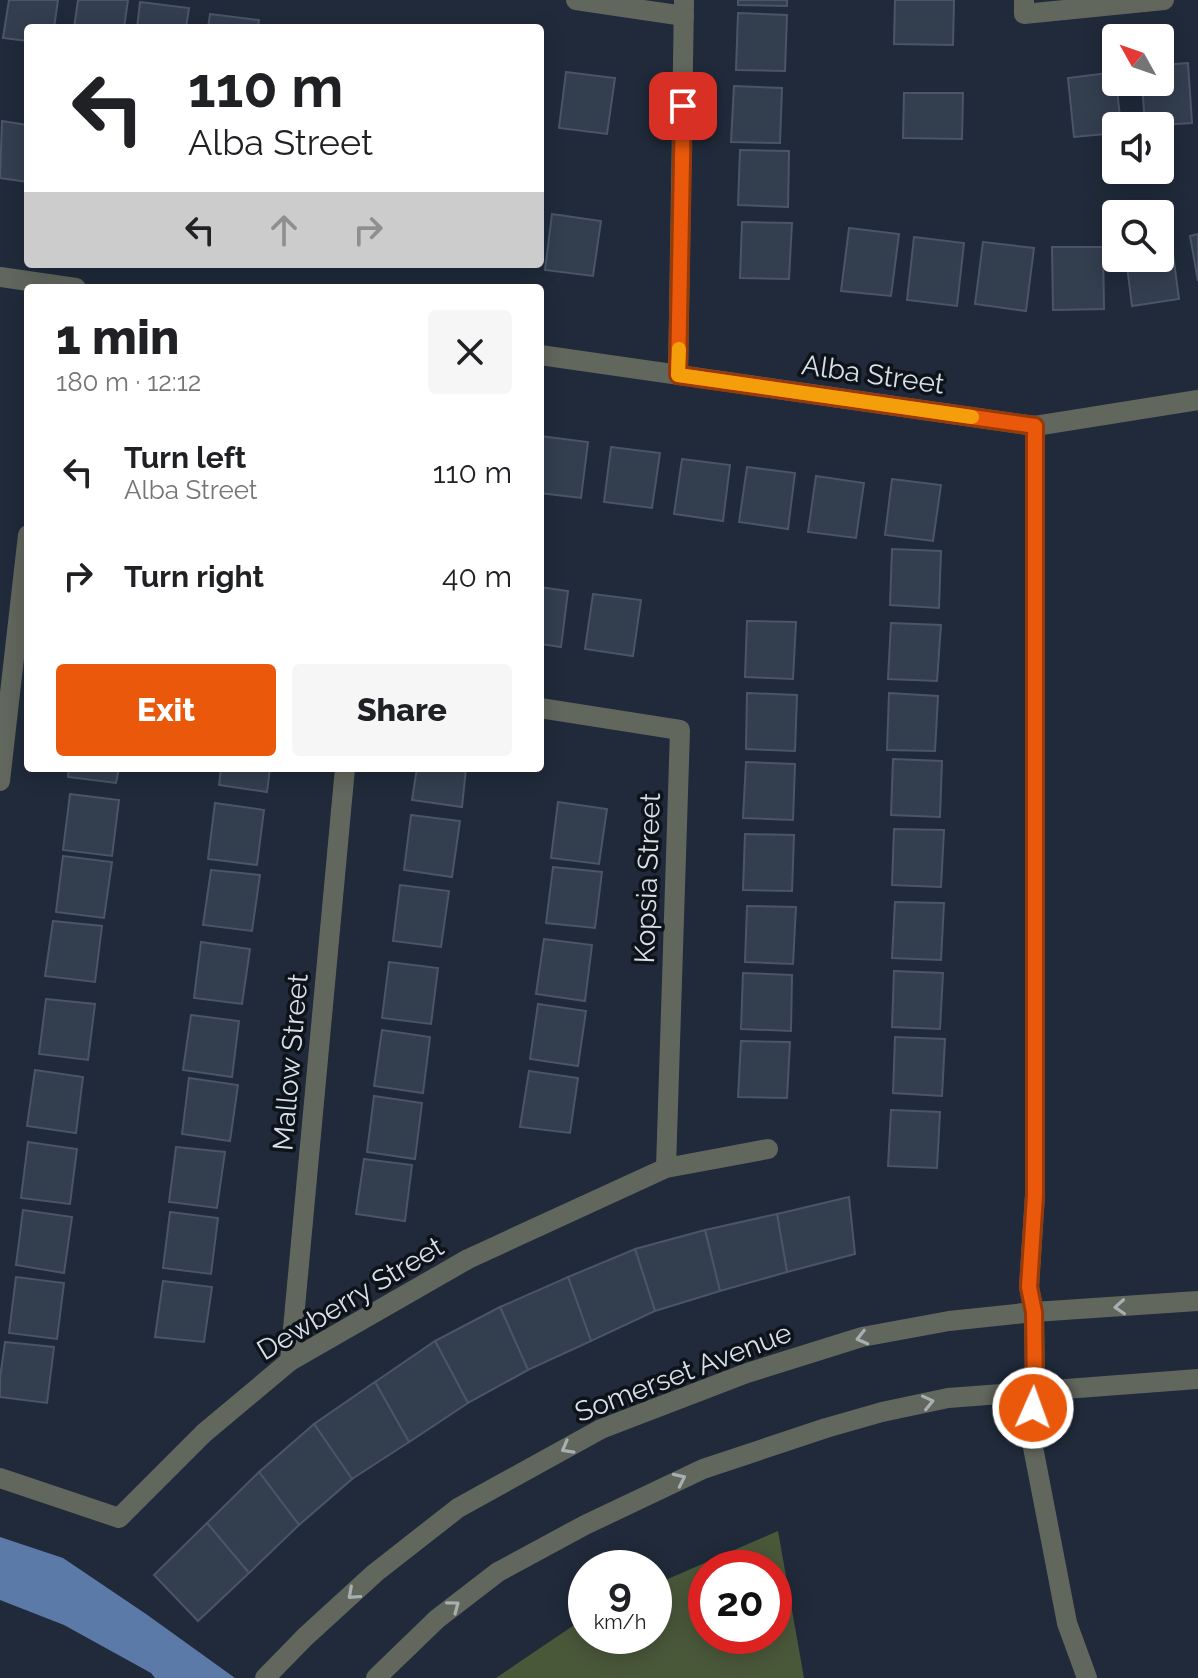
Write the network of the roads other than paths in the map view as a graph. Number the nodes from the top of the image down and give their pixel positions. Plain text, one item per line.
1 (576, 0) edge
2 (1024, 0) edge
3 (1164, 0) edge
4 (684, 8) edge
5 (0, 277) edge
6 (44, 284) edge
7 (544, 356) edge
8 (678, 375) junction
9 (1198, 400) edge
10 (1035, 426) junction
11 (23, 626) edge
12 (544, 709) edge
13 (345, 772) edge
14 (0, 781) edge
15 (768, 1149) dead end
16 (666, 1168) junction
17 (1198, 1301) edge
18 (1034, 1312) junction
19 (290, 1361) junction
20 (1198, 1379) edge
21 (1035, 1390) junction
22 (0, 1478) edge
23 (265, 1678) edge
24 (376, 1678) edge
25 (1087, 1678) edge

1 - 4 street
2 - 3 street
4 - 8 street
5 - 6 street
7 - 8 street, Alba Street
8 - 10 street, Alba Street
9 - 10 street, Alba Street
10 - 18 street
11 - 14 street
12 - 16 street, Kopsia Street
13 - 19 street, Mallow Street
15 - 16 street, Dewberry Street
16 - 19 street, Dewberry Street
17 -> 18 street, Somerset Avenue
18 - 21 street
18 -> 23 street, Somerset Avenue
19 - 22 street, Dewberry Street
20 - 21 street
24 -> 21 street
21 - 25 street

